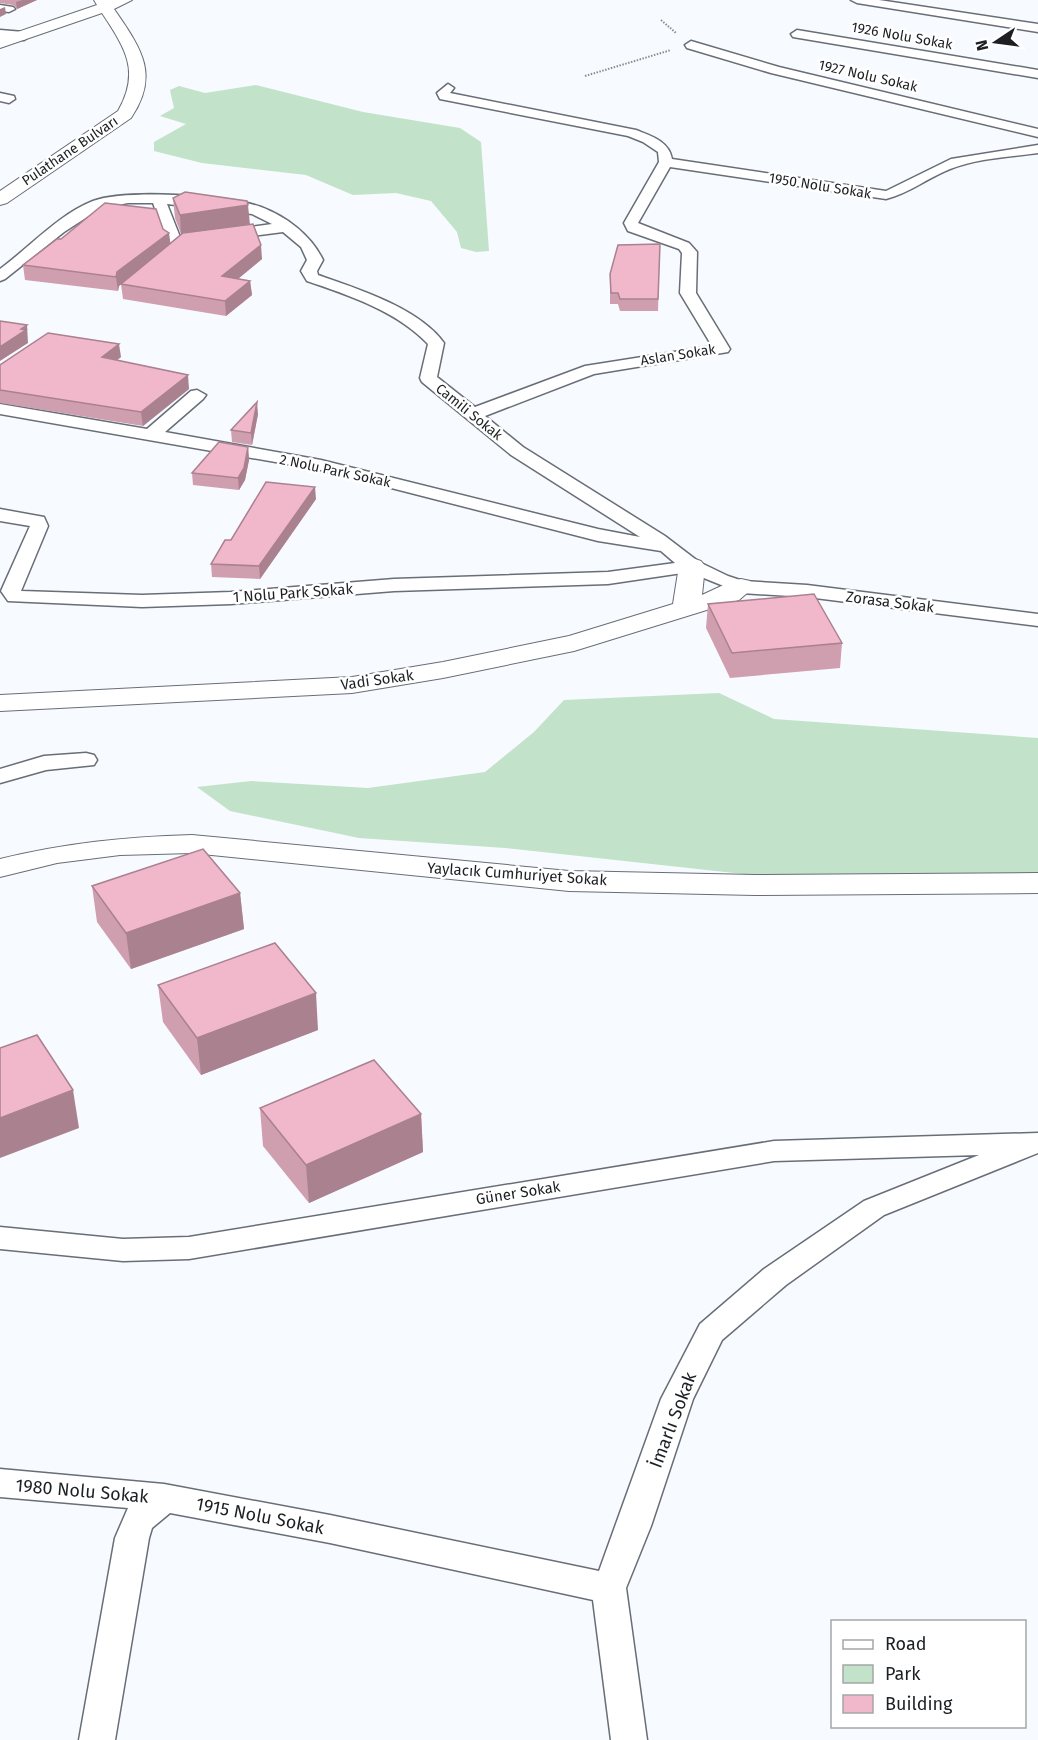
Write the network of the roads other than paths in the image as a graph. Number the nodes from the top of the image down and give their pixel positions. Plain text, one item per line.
1 (126, 0) edge
2 (857, 0) edge
3 (103, 4) edge
4 (1038, 28) edge
5 (0, 34) edge
6 (797, 34) dead end
7 (24, 36) junction
8 (0, 43) edge
9 (692, 45) road end
10 (1038, 74) edge
11 (448, 88) dead end
12 (1035, 133) edge
13 (1038, 149) edge
14 (666, 162) junction
15 (0, 199) edge
16 (159, 200) junction
17 (284, 227) junction
18 (0, 276) edge
19 (197, 395) dead end
20 (0, 409) edge
21 (473, 414) junction
22 (149, 436) junction
23 (0, 515) edge
24 (667, 547) junction
25 (692, 566) junction
26 (741, 587) junction
27 (8, 600) edge
28 (685, 609) junction
29 (1038, 620) edge
30 (0, 703) edge
31 (87, 760) dead end
32 (0, 776) edge
33 (0, 867) edge
34 (1038, 883) edge
35 (1038, 1143) edge
36 (0, 1238) edge
37 (0, 1483) edge
38 (164, 1498) junction
39 (609, 1588) junction
40 (97, 1740) edge
41 (629, 1740) edge

1 - 3 street
2 - 4 street
3 - 7 street
3 - 15 street, Pulathane Bulvarı
5 - 7 street
6 - 10 street, 1926 Nolu Sokak
7 - 8 street
9 - 12 street, 1927 Nolu Sokak
11 - 14 street
13 - 14 street, 1950 Nolu Sokak
14 - 21 street, Aslan Sokak
16 - 17 street, Camili Sokak
16 - 17 street
16 - 18 street, Camili Sokak
17 - 21 street, Camili Sokak
19 - 22 street
20 - 22 street, 2 Nolu Park Sokak
21 - 24 street, Camili Sokak
22 - 24 street, 2 Nolu Park Sokak
23 - 27 street, 1 Nolu Park Sokak
24 - 25 street, Camili Sokak
25 - 26 street, Camili Sokak
25 - 27 street, 1 Nolu Park Sokak
25 - 28 street
26 - 28 street, Vadi Sokak
26 - 29 street, Zorasa Sokak
28 - 30 street, Vadi Sokak
31 - 32 street
33 - 34 street, Yaylacık Cumhuriyet Sokak
35 - 36 street, Güner Sokak
35 - 39 street, İmarlı Sokak
37 - 38 street, 1980 Nolu Sokak
38 - 39 street, 1915 Nolu Sokak
38 - 40 street
39 - 41 street, İmarlı Sokak

